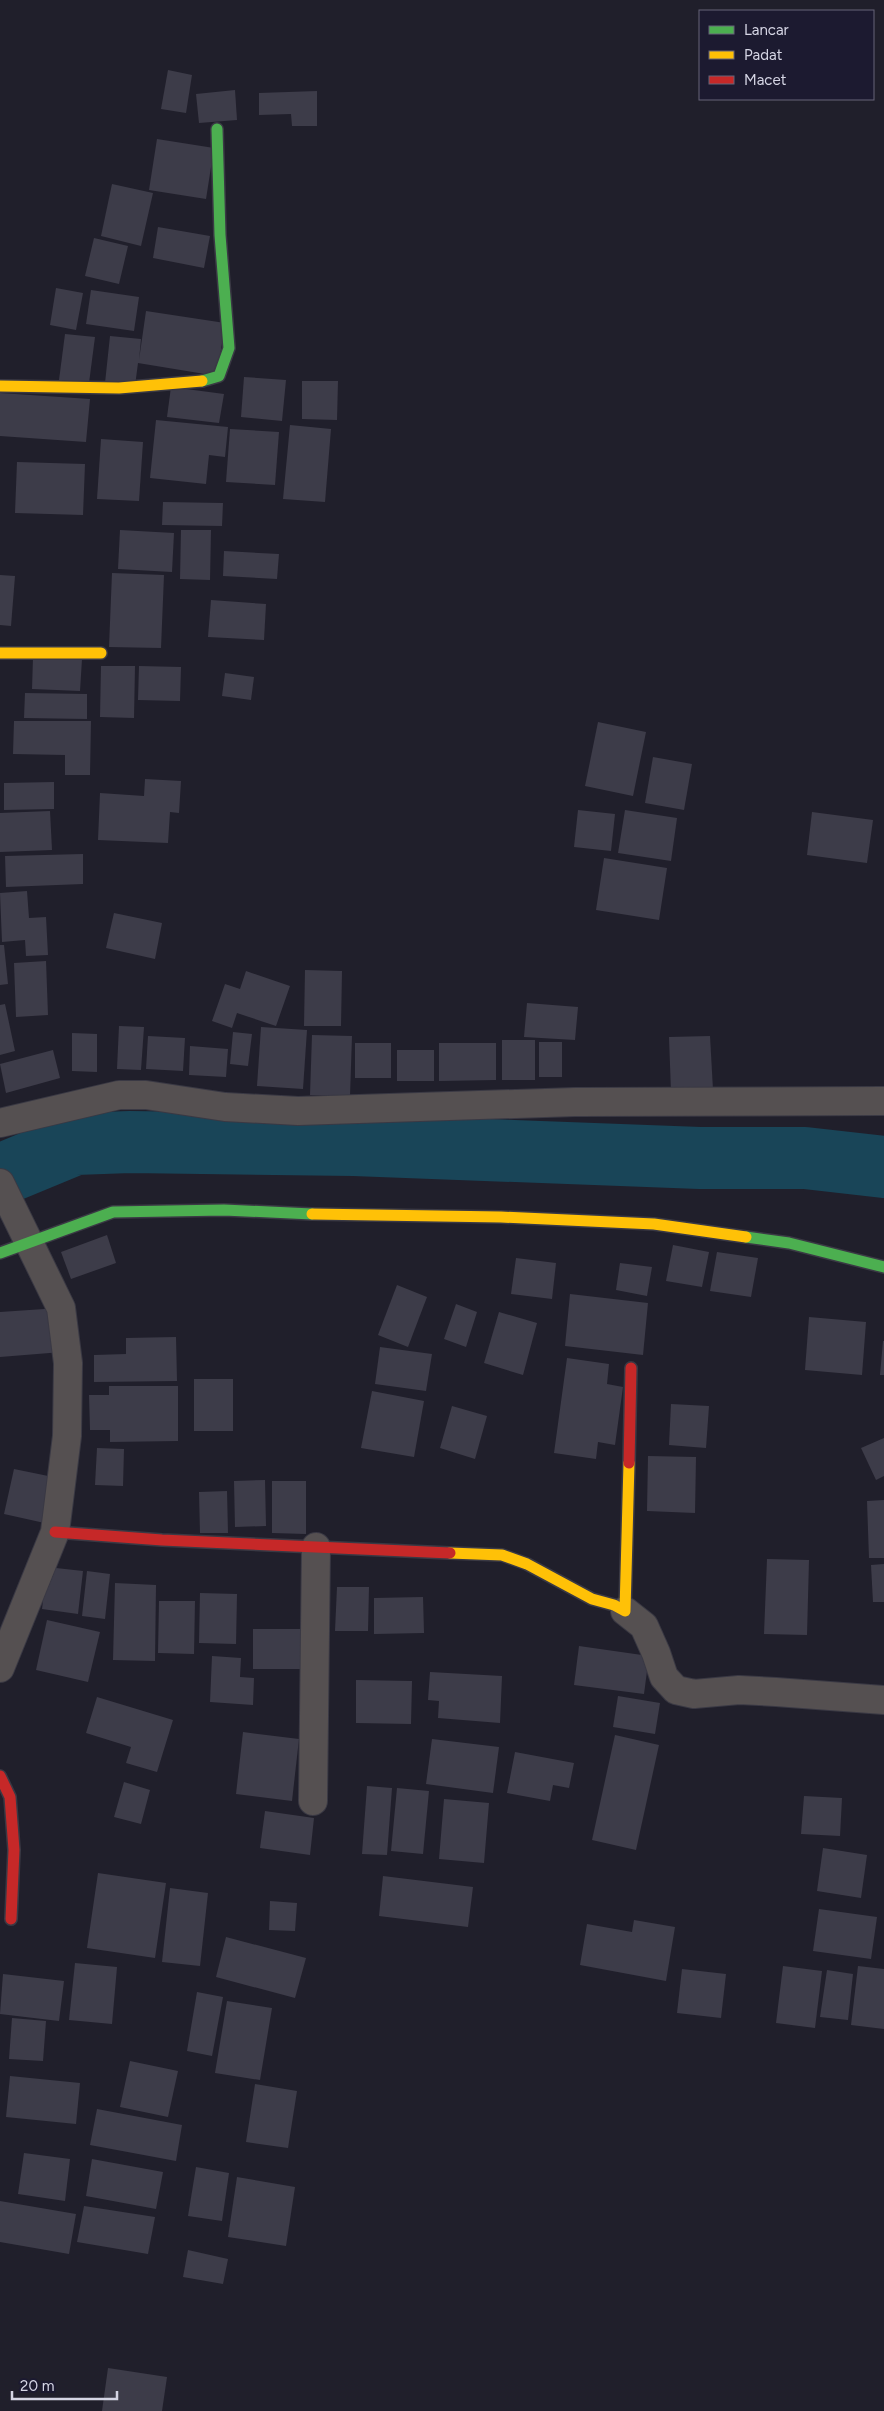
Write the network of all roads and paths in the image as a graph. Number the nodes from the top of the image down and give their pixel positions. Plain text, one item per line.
1 (217, 129) dead end
2 (0, 386) edge
3 (0, 653) edge
4 (101, 654) dead end
5 (884, 1101) edge
6 (0, 1123) edge
7 (0, 1183) edge
8 (23, 1232) junction
9 (0, 1252) edge
10 (884, 1268) edge
11 (631, 1368) dead end
12 (55, 1532) junction
13 (316, 1547) junction
14 (624, 1611) junction
15 (0, 1668) edge
16 (884, 1700) edge
17 (0, 1776) edge
18 (313, 1802) dead end
19 (11, 1919) dead end

1 - 2 street
3 - 4 street
5 - 6 street
7 - 8 street
8 - 9 street
8 - 10 street
8 - 12 street
11 - 14 street
12 - 13 street
12 - 15 street
13 - 14 street
13 - 18 street
14 - 16 street
17 - 19 street

